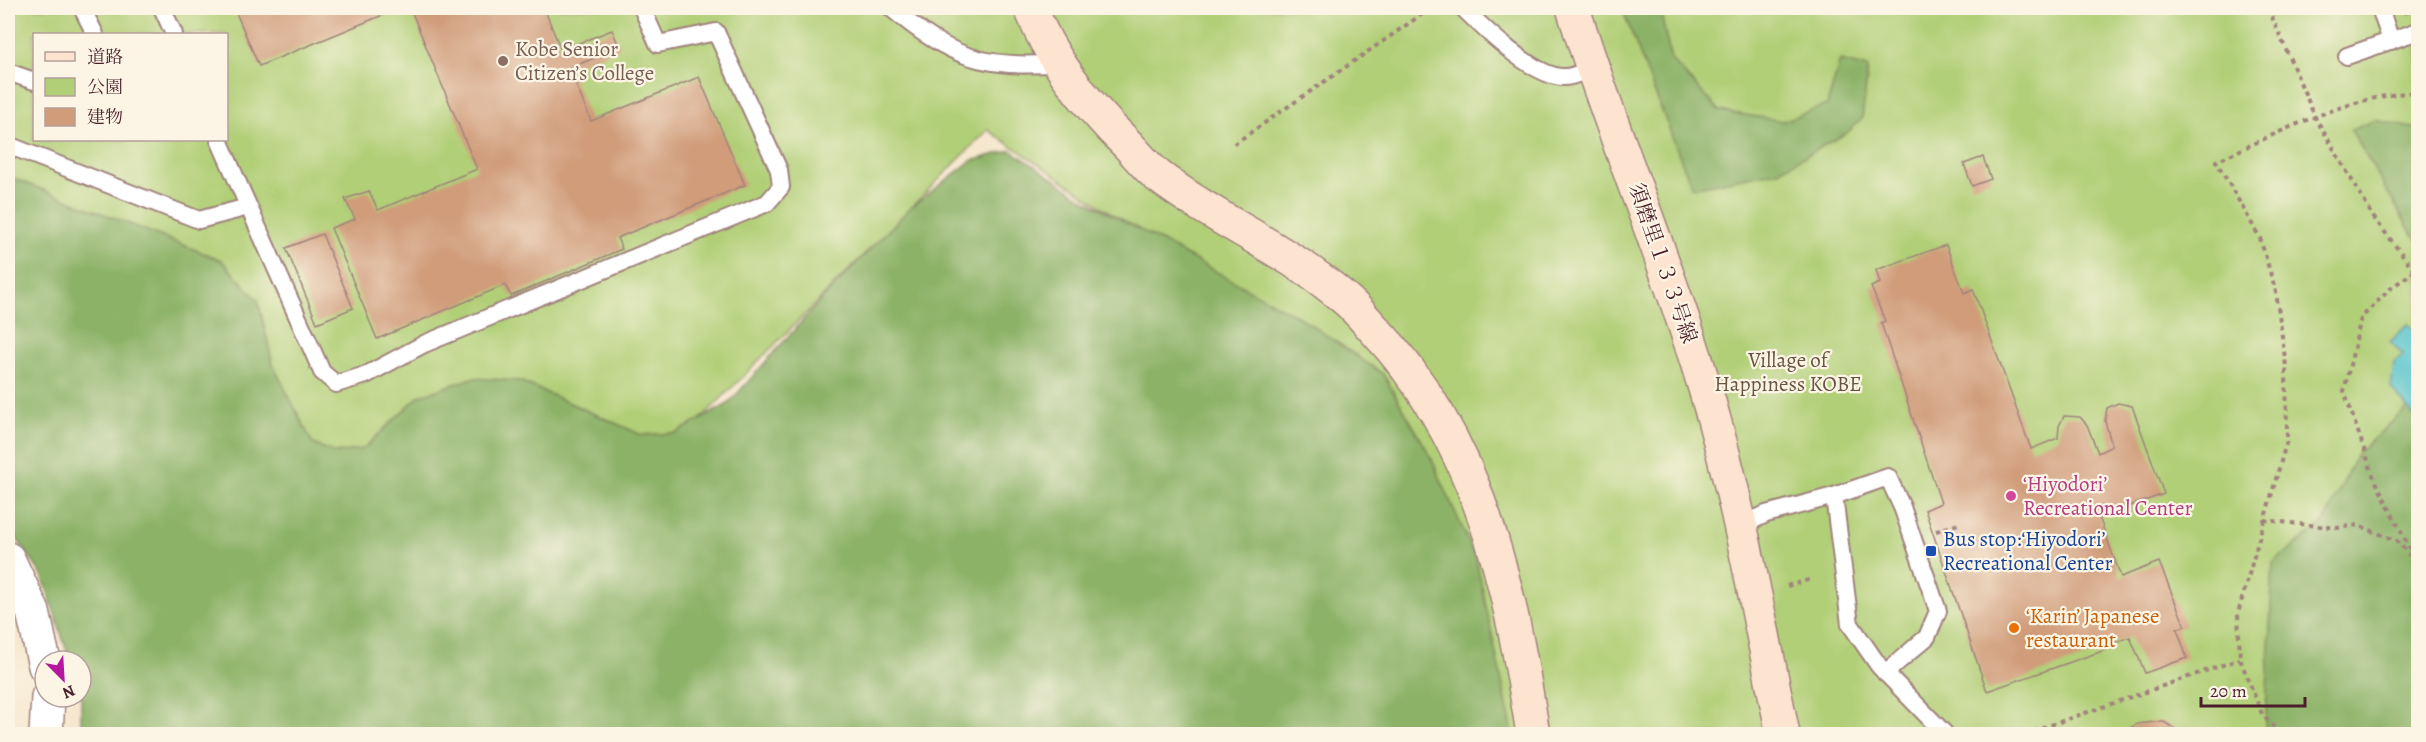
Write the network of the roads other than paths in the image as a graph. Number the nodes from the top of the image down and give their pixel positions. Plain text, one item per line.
1 (82, 8) edge
2 (162, 8) edge
3 (642, 8) edge
4 (891, 8) edge
5 (1031, 8) edge
6 (1463, 8) edge
7 (1573, 8) edge
8 (2380, 8) edge
9 (2418, 31) edge
10 (94, 33) edge
11 (174, 33) edge
12 (2391, 40) junction
13 (2347, 56) dead end
14 (1059, 63) junction
15 (1592, 68) junction
16 (8, 72) edge
17 (33, 81) edge
18 (219, 141) edge
19 (8, 146) edge
20 (249, 207) junction
21 (1834, 496) junction
22 (1741, 526) junction
23 (8, 559) edge
24 (41, 649) edge
25 (1885, 673) junction
26 (47, 709) edge
27 (46, 735) edge
28 (1533, 735) edge
29 (1783, 735) edge
30 (1945, 735) edge

1 - 10 lane
2 - 11 lane
3 - 20 lane
4 - 14 lane
5 - 14 street
6 - 15 lane
7 - 15 street, 須磨里１３３号線
8 - 12 lane
9 - 12 lane
12 - 13 lane
14 - 28 street
15 - 22 street, 須磨里１３３号線
16 - 17 lane
18 - 20 lane
19 - 20 lane
21 - 22 lane
21 - 25 lane
21 - 25 lane
22 - 29 street, 須磨里１３３号線
23 - 24 street
25 - 30 lane
26 - 27 street

